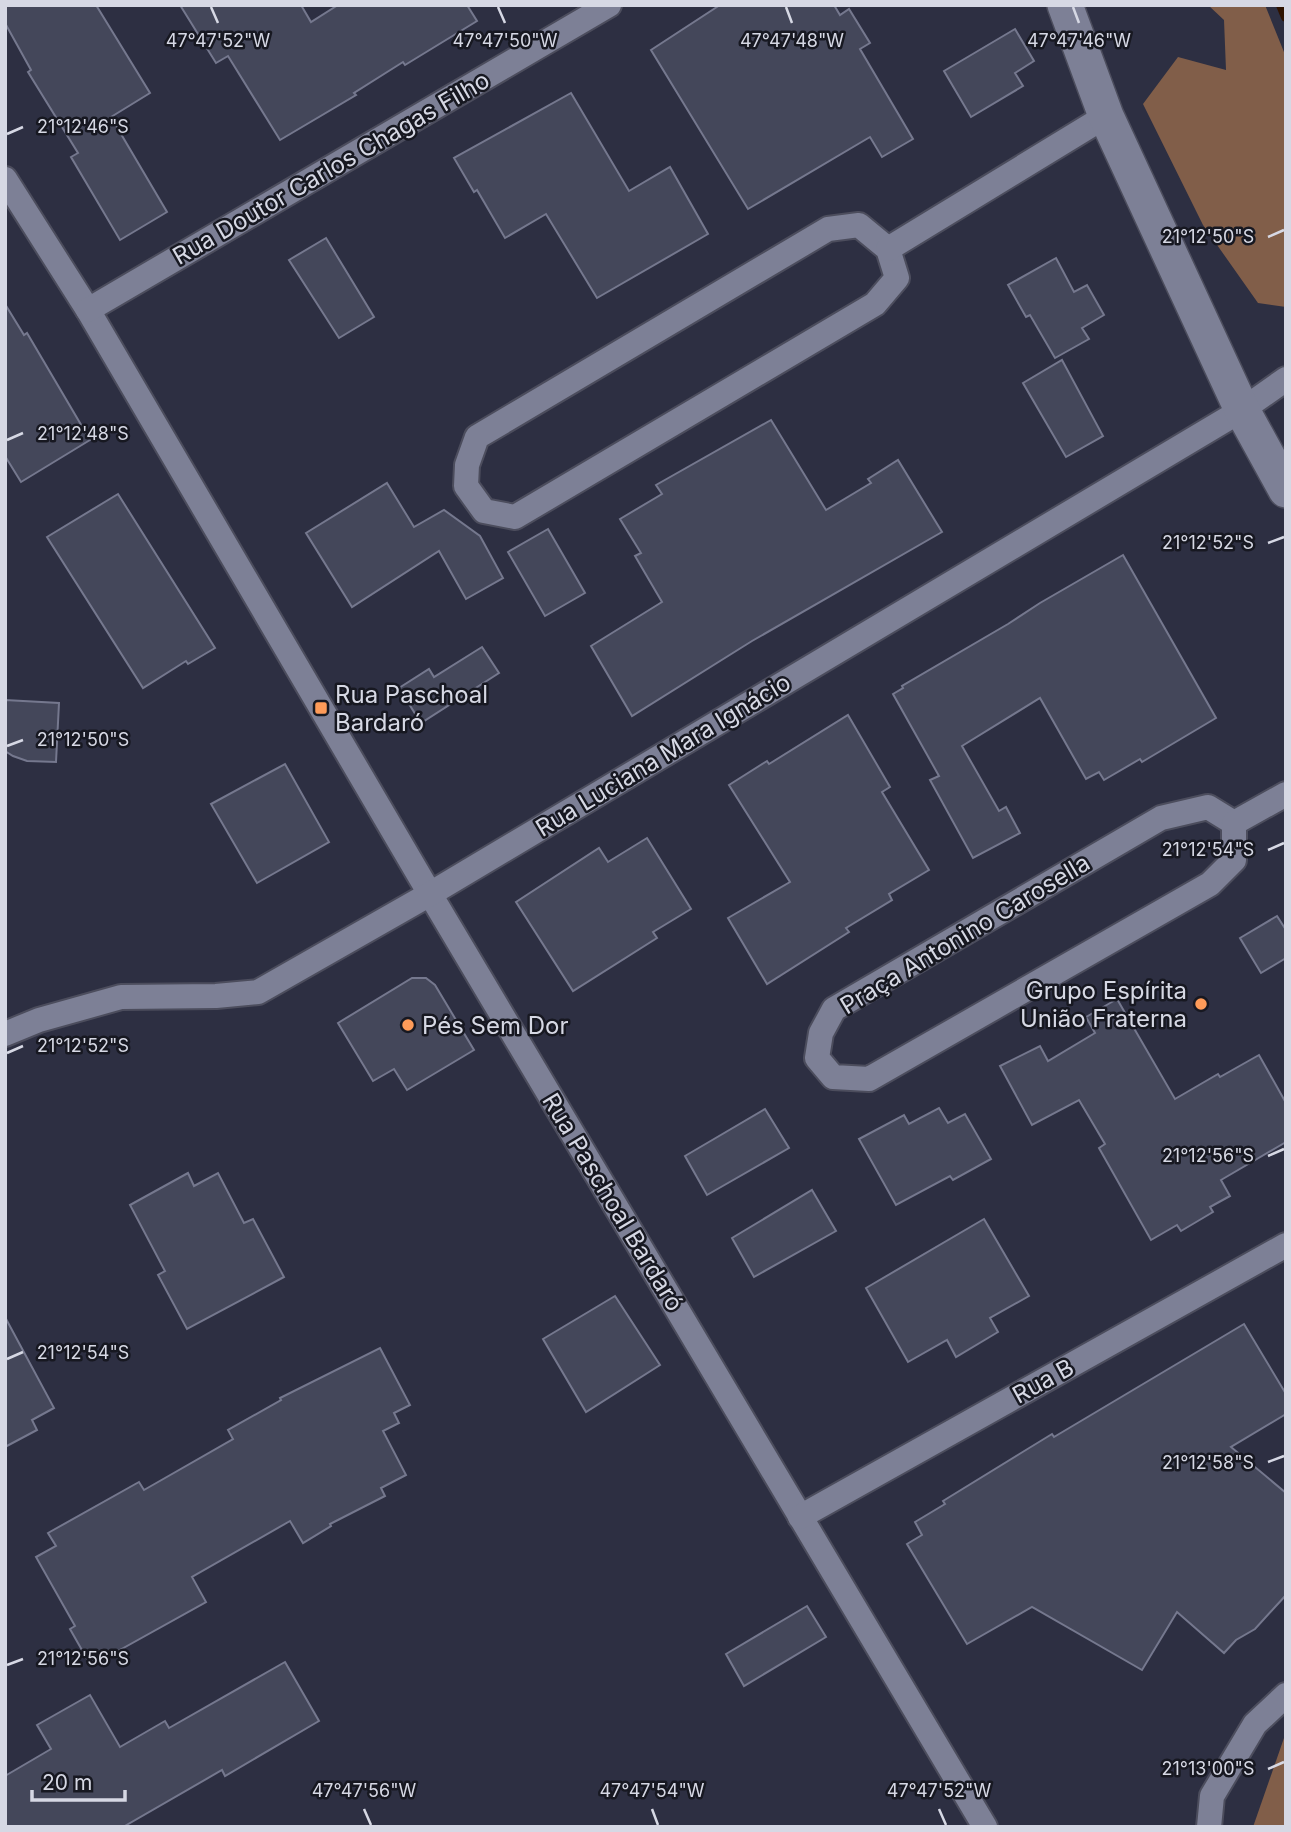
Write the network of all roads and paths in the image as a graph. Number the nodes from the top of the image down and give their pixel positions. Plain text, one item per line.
1 (609, 5) edge
2 (1065, 5) edge
3 (1106, 116) junction
4 (5, 179) edge
5 (888, 249) junction
6 (88, 310) junction
7 (1286, 379) edge
8 (1242, 410) junction
9 (1286, 490) edge
10 (1286, 794) edge
11 (1234, 823) junction
12 (430, 894) junction
13 (5, 1034) edge
14 (1286, 1245) edge
15 (800, 1517) junction
16 (1286, 1695) edge
17 (985, 1827) edge
18 (1209, 1827) edge

1 - 6 street, Rua Doutor Carlos Chagas Filho
2 - 3 main road
3 - 5 street
3 - 8 main road
4 - 6 street, Rua Paschoal Bardaró
5 - 5 street
6 - 12 street, Rua Paschoal Bardaró
7 - 8 street, Rua Luciana Mara Ignácio
8 - 9 main road
8 - 12 street, Rua Luciana Mara Ignácio
10 - 11 street
11 - 11 street, Praça Antonino Carosella
12 - 13 street, Rua Luciana Mara Ignácio
12 - 15 street, Rua Paschoal Bardaró
14 - 15 street, Rua B
15 - 17 street, Rua Paschoal Bardaró
16 - 18 street

